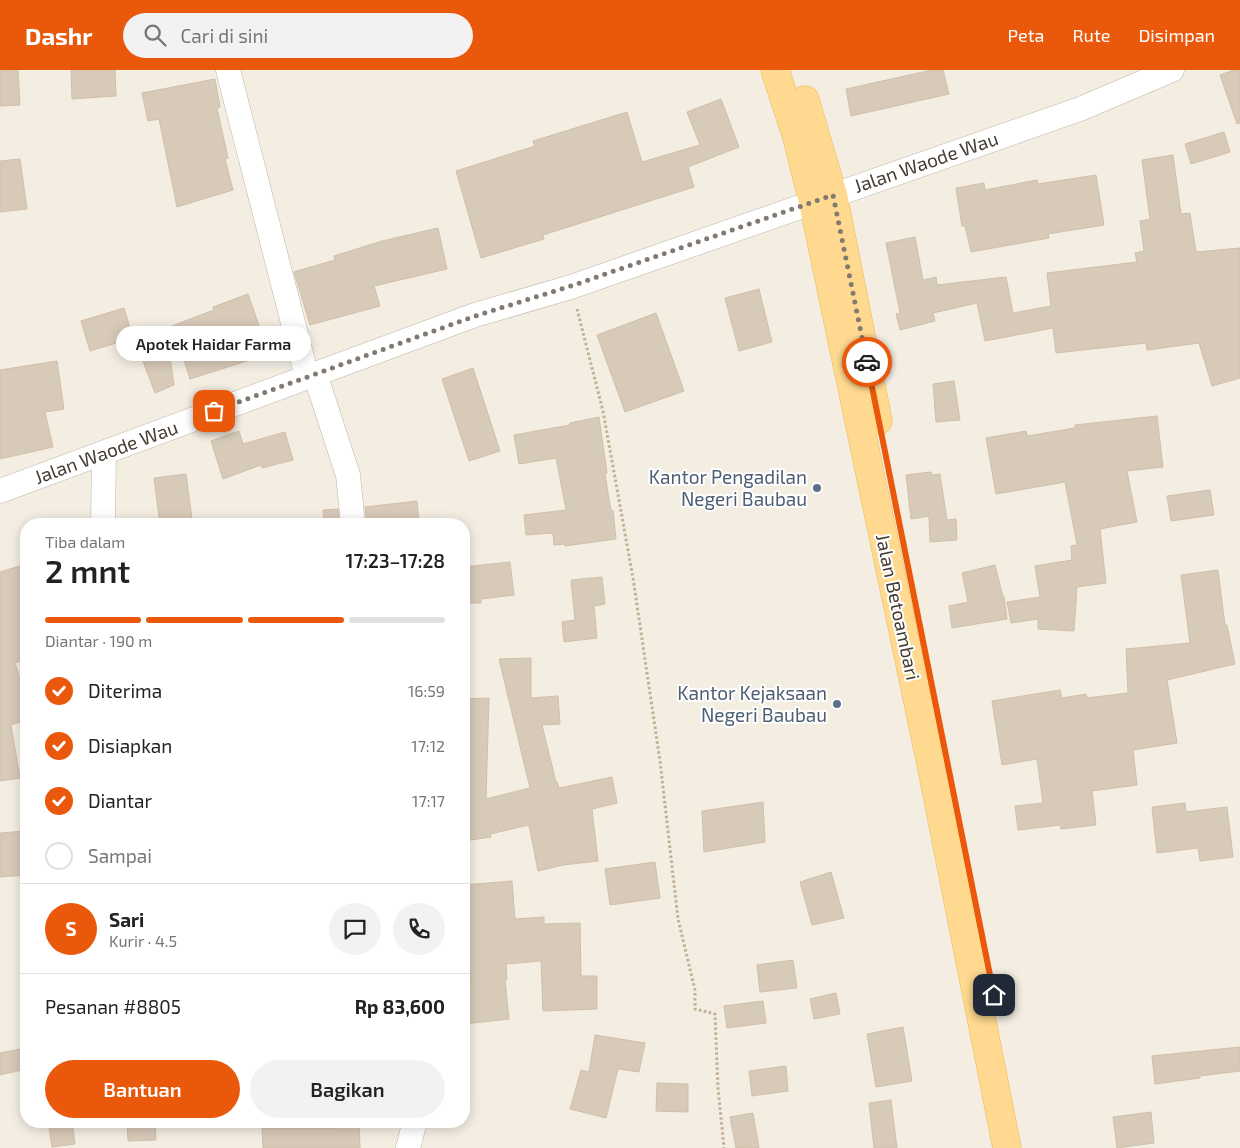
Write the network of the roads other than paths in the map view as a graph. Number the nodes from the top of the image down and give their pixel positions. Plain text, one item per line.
1 (228, 70) edge
2 (775, 70) edge
3 (795, 70) edge
4 (1172, 70) edge
5 (823, 198) junction
6 (311, 376) junction
7 (104, 453) junction
8 (0, 491) edge
9 (103, 518) edge
10 (352, 518) edge
11 (1001, 1076) junction
12 (414, 1128) edge
13 (408, 1148) edge
14 (1006, 1148) edge
15 (1025, 1148) edge

1 - 6 street
2 - 5 main road, Jalan Betoambari
3 - 5 main road, Jalan Betoambari
4 - 5 street, Jalan Waode Wau
5 - 6 street, Jalan Waode Wau
5 - 11 main road, Jalan Betoambari
6 - 7 street, Jalan Waode Wau
6 - 10 street
7 - 8 street, Jalan Waode Wau
7 - 9 street
11 - 14 main road, Jalan Betoambari
11 - 15 main road, Jalan Betoambari
12 - 13 street

